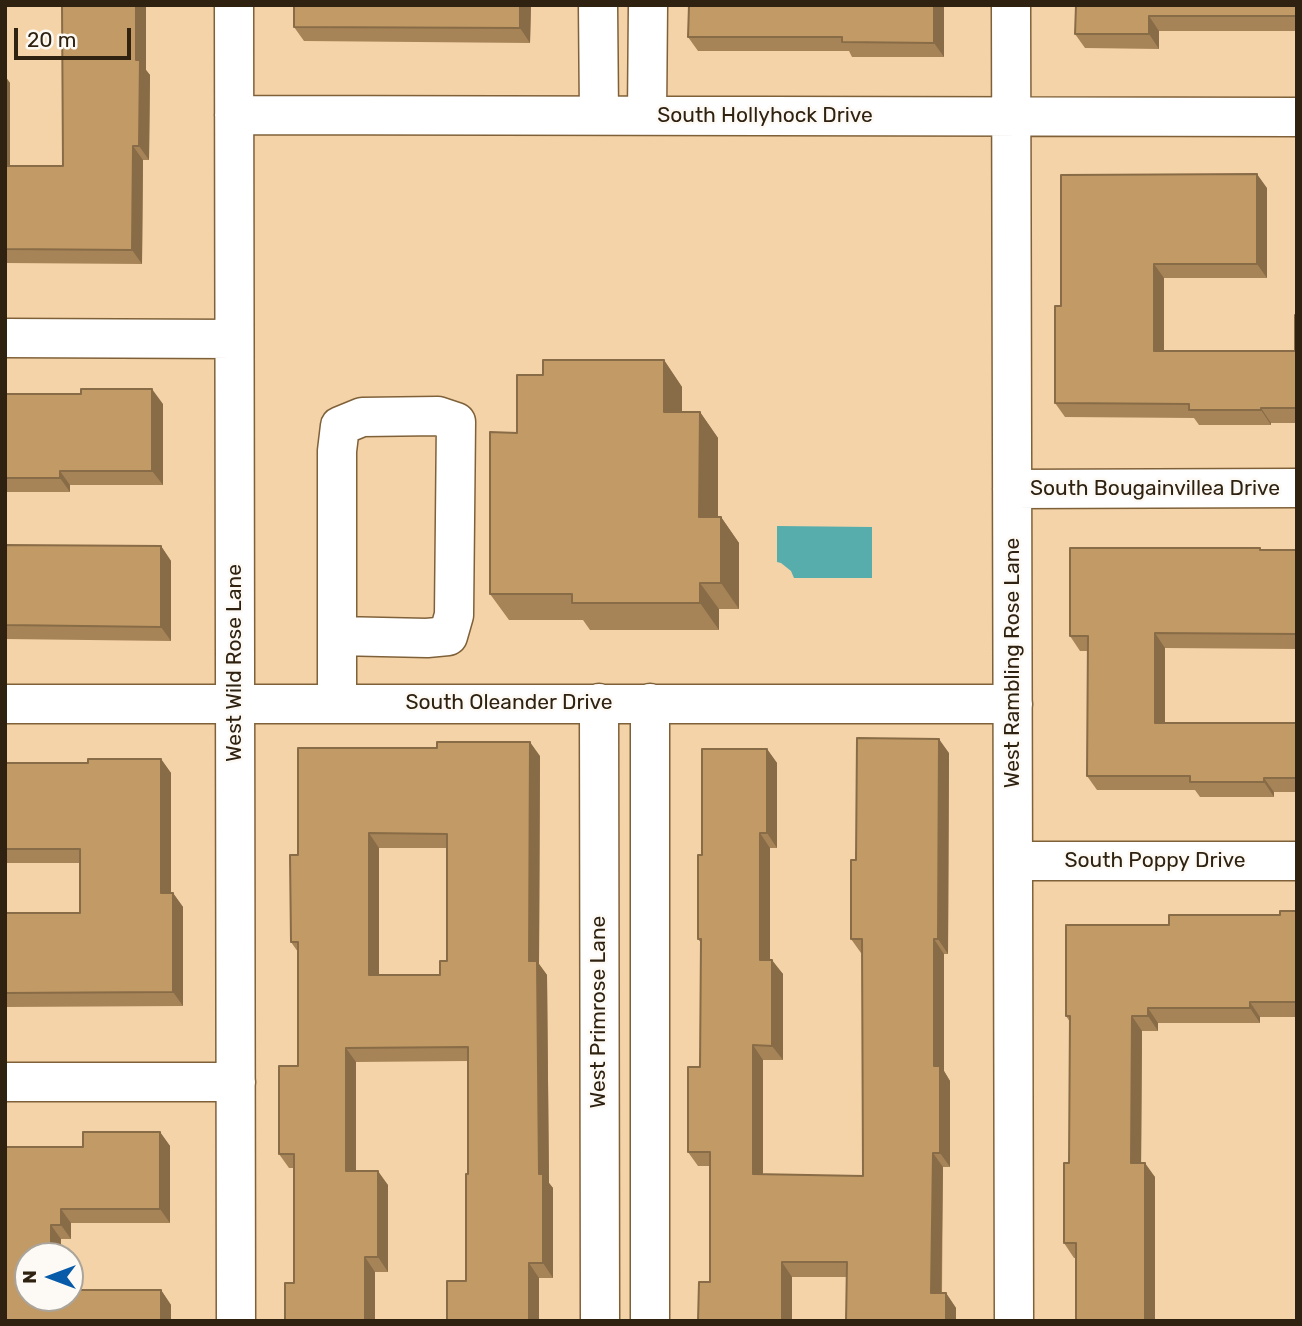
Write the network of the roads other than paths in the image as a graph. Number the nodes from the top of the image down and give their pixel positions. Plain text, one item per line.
1 (233, 5) edge
2 (598, 5) edge
3 (648, 5) edge
4 (1012, 5) edge
5 (234, 115) junction
6 (599, 115) junction
7 (647, 115) junction
8 (1012, 117) junction
9 (1297, 117) edge
10 (5, 338) edge
11 (234, 338) junction
12 (1297, 488) edge
13 (1012, 489) junction
14 (337, 636) junction
15 (337, 703) junction
16 (599, 703) junction
17 (650, 703) junction
18 (5, 704) edge
19 (235, 704) junction
20 (1013, 704) junction
21 (1013, 861) junction
22 (1297, 862) edge
23 (5, 1082) edge
24 (236, 1082) junction
25 (599, 1152) junction
26 (650, 1153) junction
27 (236, 1321) edge
28 (600, 1321) edge
29 (650, 1321) edge
30 (1014, 1321) edge

1 - 5 street, West Wild Rose Lane
2 - 6 street
3 - 7 street
4 - 8 street, West Rambling Rose Lane
5 - 6 street, South Hollyhock Drive
5 - 11 street, West Wild Rose Lane
6 - 7 street, South Hollyhock Drive
7 - 8 street, South Hollyhock Drive
8 - 9 street, South Hollyhock Drive
8 - 13 street, West Rambling Rose Lane
10 - 11 street
11 - 19 street, West Wild Rose Lane
12 - 13 street, South Bougainvillea Drive
13 - 20 street, West Rambling Rose Lane
14 - 14 street
14 - 15 street
15 - 16 street, South Oleander Drive
15 - 19 street, South Oleander Drive
16 - 17 street, South Oleander Drive
16 - 25 street, West Primrose Lane
17 - 20 street, South Oleander Drive
17 - 26 street
18 - 19 street, South Oleander Drive
19 - 24 street, West Wild Rose Lane
20 - 21 street, West Rambling Rose Lane
21 - 22 street, South Poppy Drive
21 - 30 street, West Rambling Rose Lane
23 - 24 street
24 - 27 street, West Wild Rose Lane
25 - 26 street
25 - 28 street, West Primrose Lane
26 - 29 street

